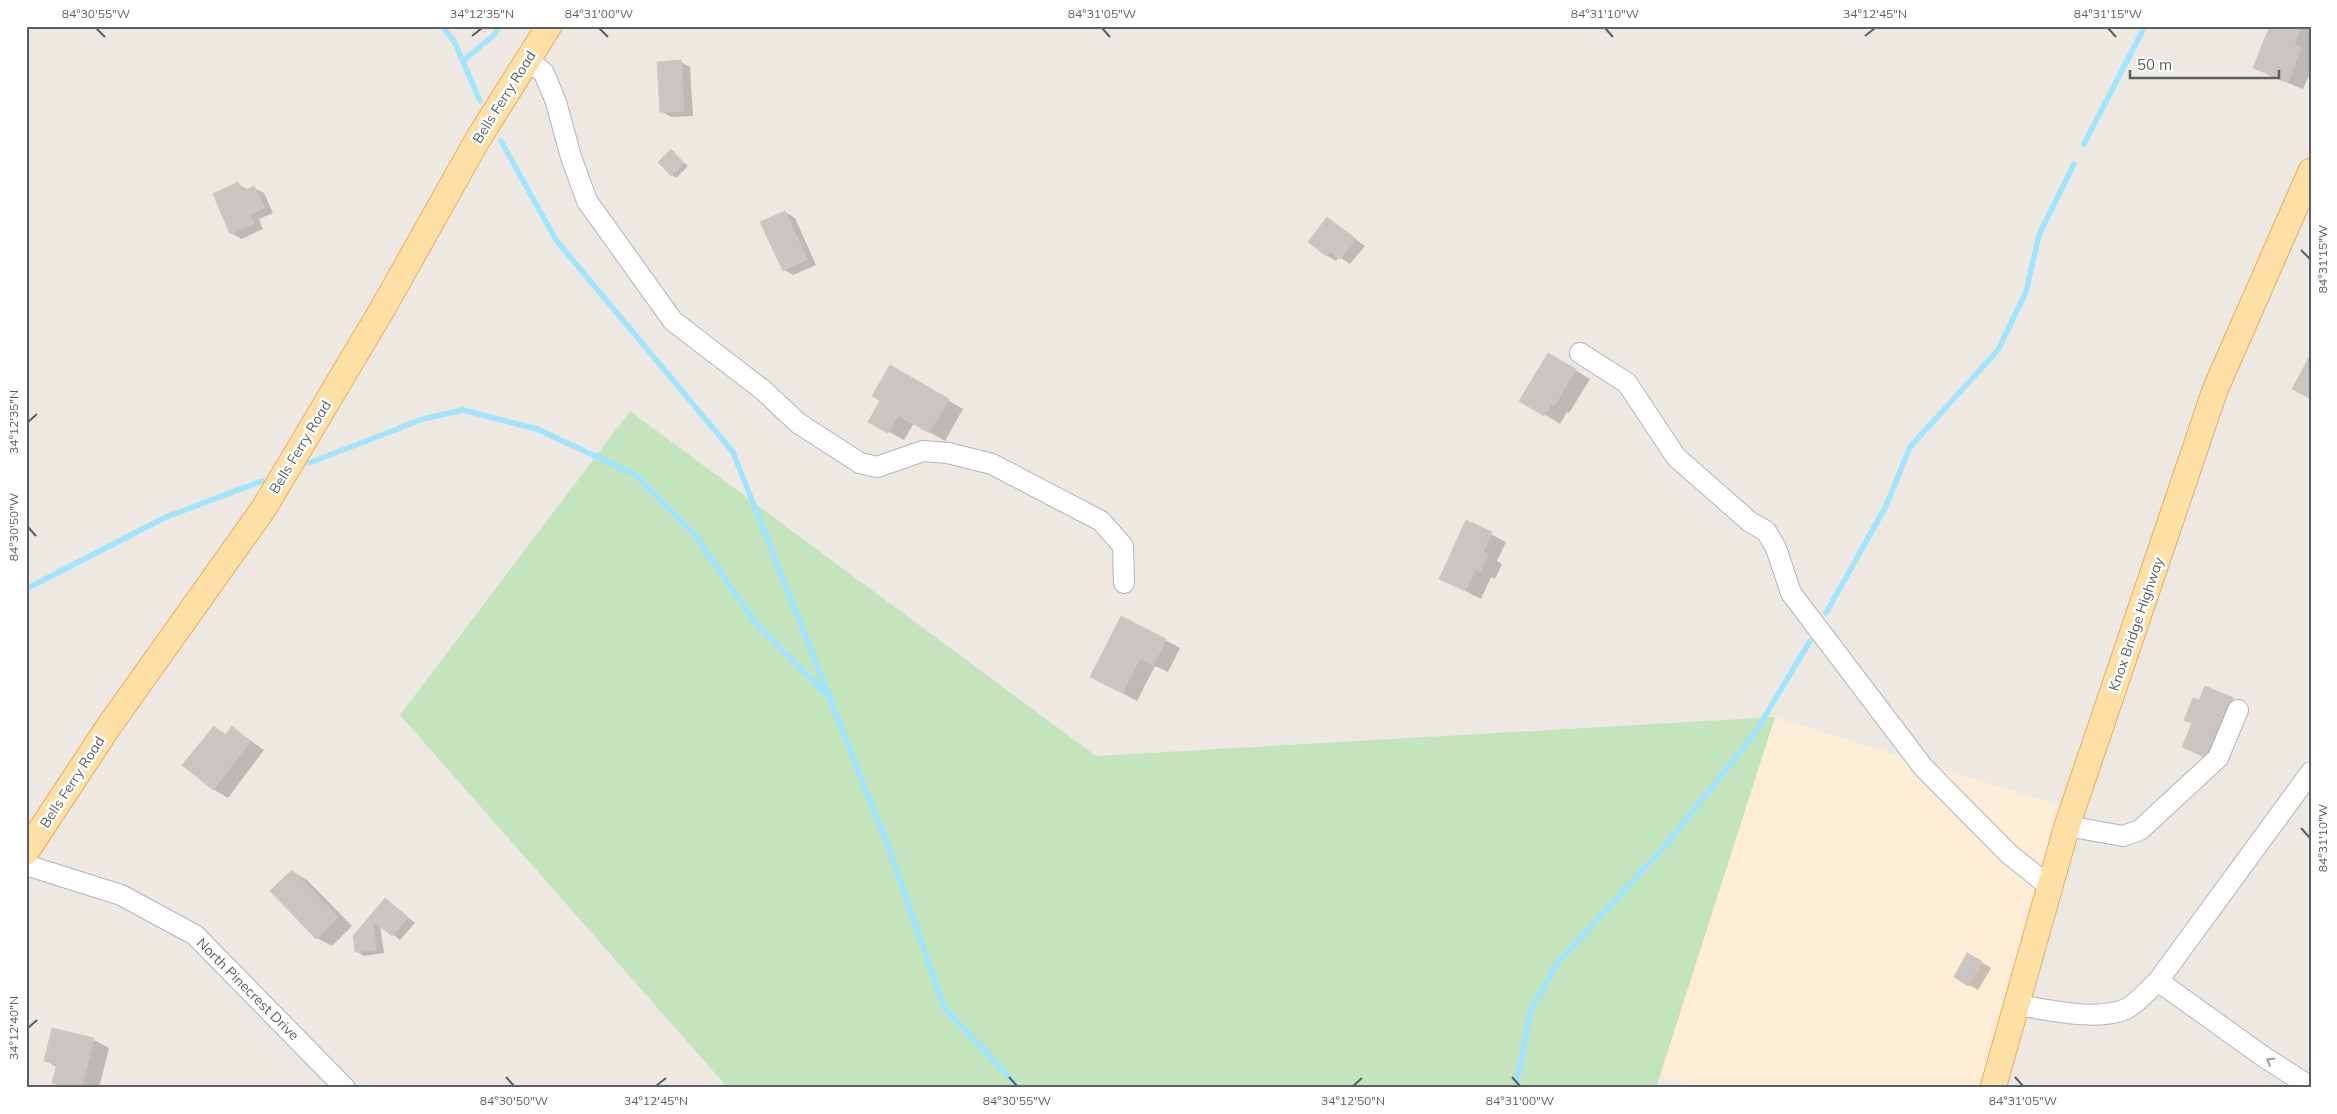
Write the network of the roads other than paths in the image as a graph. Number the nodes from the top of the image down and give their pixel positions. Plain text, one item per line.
1 (548, 26) edge
2 (527, 59) junction
3 (2311, 171) edge
4 (1580, 353) dead end
5 (1124, 583) dead end
6 (2238, 710) dead end
7 (2311, 772) edge
8 (2067, 826) junction
9 (26, 852) edge
10 (26, 865) edge
11 (2049, 886) junction
12 (2158, 981) junction
13 (2016, 1005) junction
14 (2311, 1087) edge
15 (345, 1088) edge
16 (1993, 1088) edge

1 - 2 main road, Bells Ferry Road
2 - 5 street
2 - 9 main road, Bells Ferry Road
3 - 8 main road, Knox Bridge Highway
4 - 11 street
6 - 8 street
7 - 12 street
8 - 11 main road, Knox Bridge Highway
10 - 15 street, North Pinecrest Drive
11 - 13 main road, Knox Bridge Highway
12 - 13 street
14 -> 12 street
13 - 16 main road, Knox Bridge Highway

